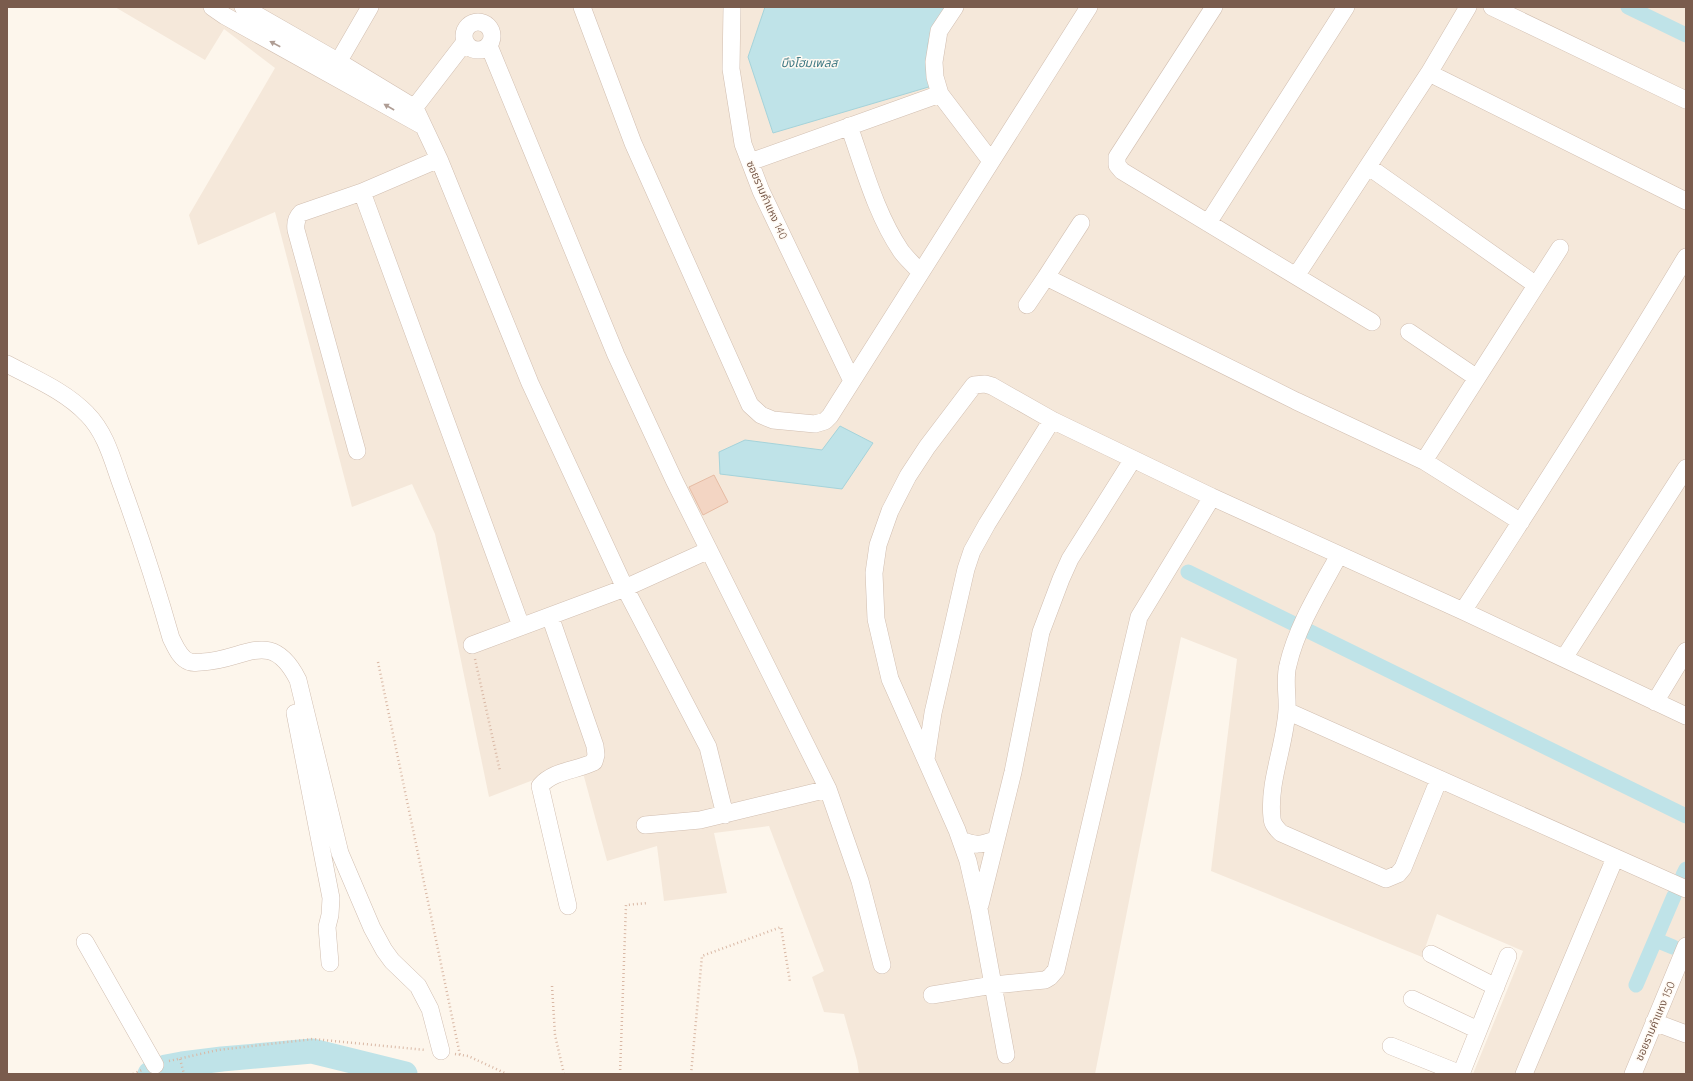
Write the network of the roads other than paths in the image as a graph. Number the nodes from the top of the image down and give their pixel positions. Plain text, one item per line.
1 (212, 7) edge
2 (370, 7) edge
3 (582, 7) edge
4 (732, 7) edge
5 (955, 7) edge
6 (1088, 7) edge
7 (1214, 7) edge
8 (1346, 7) edge
9 (1468, 7) edge
10 (1492, 7) edge
11 (248, 13) edge
12 (480, 14) edge
13 (465, 42) junction
14 (489, 46) junction
15 (335, 68) junction
16 (1429, 73) junction
17 (940, 94) junction
18 (1686, 100) edge
19 (411, 113) junction
20 (849, 126) junction
21 (439, 159) junction
22 (750, 162) junction
23 (991, 162) junction
24 (1369, 167) junction
25 (362, 192) junction
26 (1686, 201) edge
27 (1080, 223) dead end
28 (1208, 223) junction
29 (1560, 248) dead end
30 (1686, 257) edge
31 (920, 272) junction
32 (1296, 276) junction
33 (1046, 277) junction
34 (1536, 285) junction
35 (1027, 305) dead end
36 (1372, 322) dead end
37 (1409, 332) dead end
38 (7, 364) edge
39 (1477, 378) junction
40 (852, 381) junction
41 (1052, 420) junction
42 (357, 452) dead end
43 (1133, 459) junction
44 (1424, 461) junction
45 (1686, 468) edge
46 (1212, 497) junction
47 (1521, 522) junction
48 (710, 550) junction
49 (1340, 555) junction
50 (625, 588) junction
51 (1463, 611) junction
52 (550, 616) junction
53 (521, 626) junction
54 (472, 645) road end
55 (1686, 651) edge
56 (1564, 658) junction
57 (1655, 702) junction
58 (1287, 711) junction
59 (1686, 716) edge
60 (926, 759) junction
61 (312, 765) junction
62 (1439, 779) junction
63 (828, 789) junction
64 (725, 815) junction
65 (645, 825) dead end
66 (961, 840) junction
67 (995, 840) junction
68 (1615, 858) junction
69 (1686, 889) edge
70 (568, 906) dead end
71 (979, 909) junction
72 (86, 942) dead end
73 (1686, 946) edge
74 (1431, 954) dead end
75 (1508, 956) dead end
76 (330, 963) dead end
77 (882, 965) dead end
78 (993, 985) junction
79 (1496, 987) junction
80 (932, 995) dead end
81 (1412, 999) dead end
82 (1654, 1022) junction
83 (1478, 1030) junction
84 (1686, 1034) edge
85 (1391, 1046) dead end
86 (441, 1051) road end
87 (1006, 1055) dead end
88 (155, 1065) road end
89 (1461, 1074) edge
90 (1524, 1074) edge
91 (1633, 1074) edge

1 - 11 street
2 - 15 street
3 - 40 street
4 - 22 street, ซอยรามคำแหง 140
5 - 17 street
6 - 23 street
7 - 28 street
8 - 28 street
9 - 16 street
10 - 18 street
11 - 15 street
12 - 13 street
12 - 14 street
13 - 14 street
13 - 19 street
14 - 48 street
15 - 19 street
16 - 24 street
16 - 26 street
17 - 20 street
17 - 23 street
19 - 21 street
20 - 22 street
20 - 31 street
21 - 25 street
21 - 50 street
22 - 40 street, ซอยรามคำแหง 140
23 - 31 street
24 - 32 street
24 - 34 street
25 - 42 street
25 - 53 street
27 - 33 street
28 - 32 street
29 - 34 street
30 - 47 street
31 - 40 street
32 - 36 street
33 - 35 street
33 - 44 street
34 - 39 street
37 - 39 street
38 - 61 street
39 - 44 street
41 - 43 street
41 - 60 street
41 - 60 street
43 - 46 street
43 - 67 street
44 - 47 street
45 - 56 street
46 - 49 street
46 - 78 street
47 - 51 street
48 - 50 street
48 - 63 street
49 - 51 street
49 - 58 street
50 - 52 street
50 - 64 street
51 - 56 street
52 - 53 street
52 - 70 street
53 - 54 street
55 - 57 street
56 - 57 street
57 - 59 street
58 - 62 street
58 - 62 street
60 - 66 street
61 - 76 street
61 - 86 street
62 - 68 street
63 - 64 street
63 - 77 street
64 - 65 street
66 - 67 street
66 - 71 street
67 - 71 street
68 - 69 street
68 - 90 street
71 - 78 street
72 - 88 street
73 - 82 street, ซอยรามคำแหง 150
74 - 79 street
75 - 79 street
78 - 80 street
78 - 87 street
79 - 83 street
81 - 83 street
82 - 84 street
82 - 91 street, ซอยรามคำแหง 150
83 - 89 street
85 - 89 street

